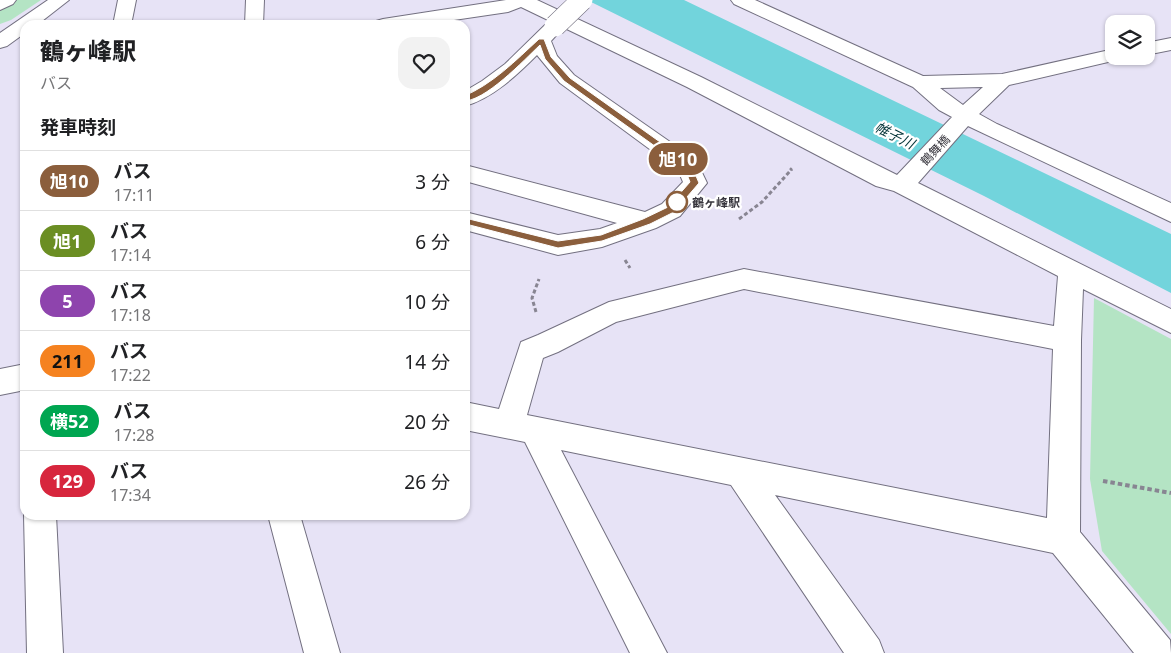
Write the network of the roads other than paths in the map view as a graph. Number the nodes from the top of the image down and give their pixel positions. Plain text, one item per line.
1 (6, 0) edge
2 (60, 0) edge
3 (127, 0) edge
4 (255, 0) edge
5 (521, 0) edge
6 (582, 0) edge
7 (740, 0) edge
8 (0, 4) edge
9 (31, 20) edge
10 (123, 20) edge
11 (254, 20) edge
12 (416, 20) edge
13 (20, 28) edge
14 (548, 33) junction
15 (0, 42) edge
16 (1171, 44) edge
17 (1155, 47) edge
18 (1105, 57) edge
19 (505, 75) junction
20 (567, 79) junction
21 (1002, 80) junction
22 (920, 82) junction
23 (470, 97) edge
24 (963, 120) junction
25 (470, 174) edge
26 (906, 181) junction
27 (1171, 213) edge
28 (470, 222) edge
29 (646, 222) junction
30 (1071, 271) junction
31 (1171, 322) edge
32 (1067, 340) junction
33 (20, 378) edge
34 (0, 382) edge
35 (470, 417) edge
36 (522, 429) junction
37 (740, 473) junction
38 (40, 520) edge
39 (285, 520) edge
40 (1063, 538) junction
41 (45, 653) edge
42 (322, 653) edge
43 (649, 653) edge
44 (866, 653) edge
45 (1156, 653) edge

1 - 8 street
2 - 9 street
3 - 10 street
4 - 11 street
5 - 12 street
5 - 26 street
6 - 14 street, bridge
7 - 22 street
13 - 15 street
14 - 19 street
14 - 20 street
16 - 17 street
18 - 21 street
19 - 20 street
19 - 23 street
20 - 29 street
21 - 22 street
21 - 24 street, 鶴舞橋
22 - 24 street
24 - 26 street, 鶴舞橋
24 - 27 street
25 - 29 street
26 - 30 street
28 - 29 street
30 - 31 street
30 - 32 street
32 - 36 street
32 - 40 street
33 - 34 street
35 - 36 street
36 - 37 street
36 - 43 street
37 - 40 street
37 - 44 street
38 - 41 street
39 - 42 street
40 - 45 street

